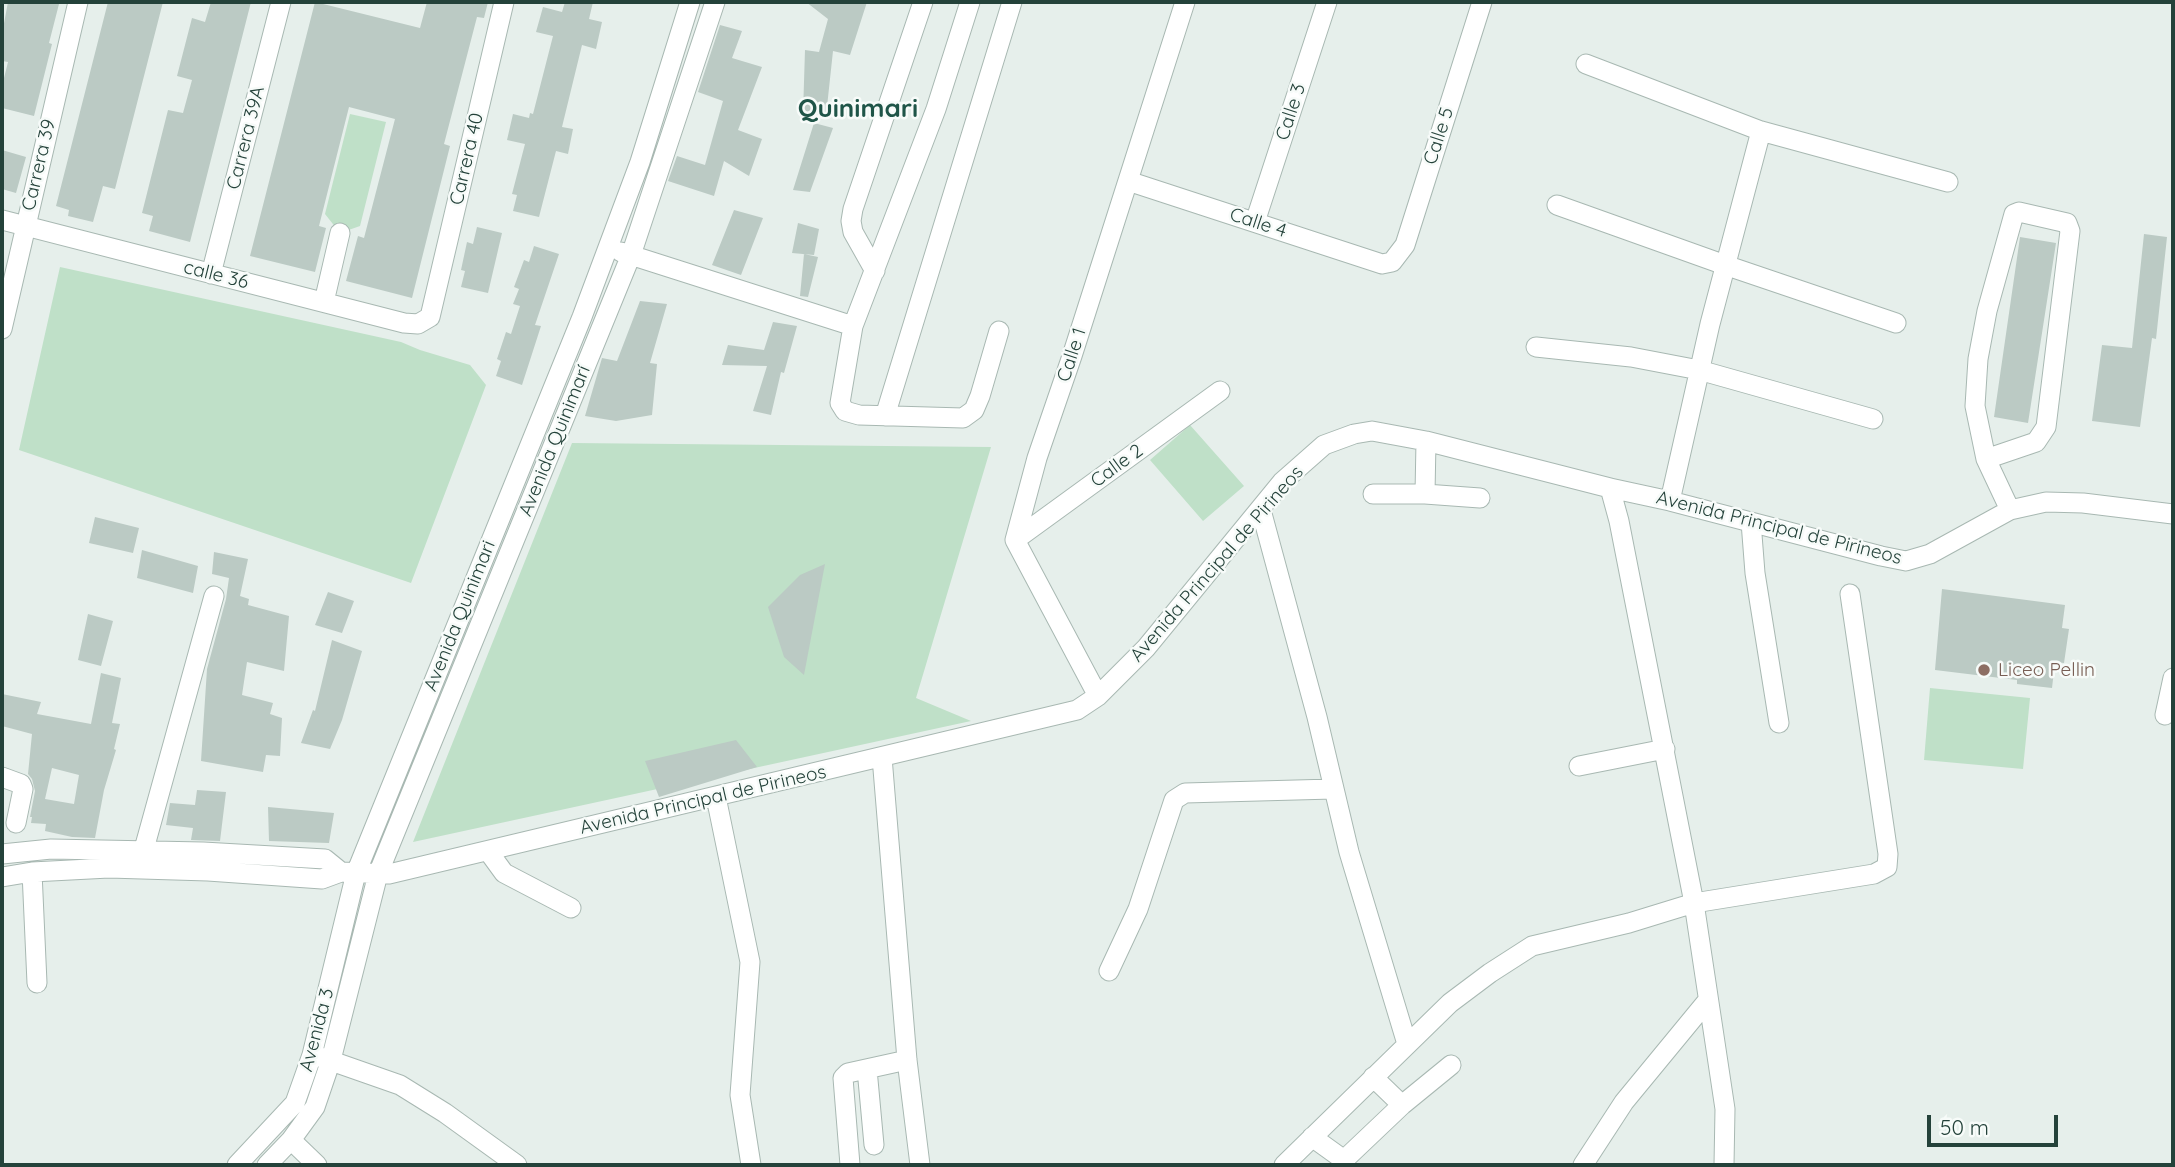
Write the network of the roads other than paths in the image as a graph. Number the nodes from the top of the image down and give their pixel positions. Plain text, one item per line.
1 (78, 2) edge
2 (281, 2) edge
3 (504, 2) edge
4 (690, 2) edge
5 (715, 2) edge
6 (923, 2) edge
7 (970, 2) edge
8 (1013, 2) edge
9 (1185, 2) edge
10 (1327, 2) edge
11 (1482, 2) edge
12 (1586, 64) dead end
13 (1761, 131) junction
14 (1128, 181) junction
15 (1948, 182) dead end
16 (1557, 205) dead end
17 (2, 220) edge
18 (1255, 222) junction
19 (25, 226) junction
20 (340, 233) dead end
21 (608, 248) junction
22 (631, 255) junction
23 (1388, 264) joint
24 (1725, 265) junction
25 (874, 271) junction
26 (211, 274) junction
27 (324, 302) junction
28 (430, 317) joint
29 (1896, 323) dead end
30 (853, 326) junction
31 (2, 329) edge
32 (999, 331) dead end
33 (1536, 347) dead end
34 (1699, 370) junction
35 (1220, 391) dead end
36 (885, 416) junction
37 (1873, 419) dead end
38 (1426, 440) junction
39 (1986, 458) junction
40 (1610, 488) junction
41 (1373, 494) dead end
42 (1425, 494) junction
43 (1480, 498) dead end
44 (1670, 501) junction
45 (1261, 510) junction
46 (2011, 510) junction
47 (2173, 514) edge
48 (1751, 522) junction
49 (1015, 540) junction
50 (1850, 594) dead end
51 (214, 596) dead end
52 (2173, 678) edge
53 (1098, 696) junction
54 (2165, 715) dead end
55 (1779, 723) dead end
56 (1665, 749) junction
57 (882, 757) junction
58 (1579, 766) dead end
59 (2, 778) edge
60 (1333, 789) junction
61 (716, 797) junction
62 (16, 823) dead end
63 (144, 849) junction
64 (488, 851) junction
65 (2, 854) edge
66 (32, 872) junction
67 (349, 873) junction
68 (378, 874) junction
69 (2, 877) edge
70 (1693, 903) junction
71 (571, 908) dead end
72 (1109, 971) dead end
73 (37, 984) dead end
74 (1708, 1000) junction
75 (1406, 1044) junction
76 (312, 1055) junction
77 (331, 1060) junction
78 (907, 1060) junction
79 (1451, 1065) dead end
80 (867, 1069) junction
81 (1373, 1077) junction
82 (1402, 1105) junction
83 (1312, 1137) junction
84 (291, 1140) junction
85 (874, 1145) dead end
86 (237, 1165) edge
87 (267, 1165) edge
88 (317, 1165) edge
89 (517, 1165) edge
90 (751, 1165) edge
91 (850, 1165) edge
92 (920, 1165) edge
93 (1284, 1165) edge
94 (1583, 1165) edge
95 (1724, 1165) edge

1 - 19 street, Carrera 39
2 - 26 street, Carrera 39A
3 - 28 street, Carrera 40
4 - 21 street, Avenida Quinimari
5 - 22 street, Avenida Quinimarí
6 - 25 street
7 - 25 street
8 - 36 street
9 - 14 street, Calle 1
10 - 18 street, Calle 3
11 - 23 street, Calle 5
12 - 13 street
13 - 15 street
13 - 24 street
14 - 18 street, Calle 4
14 - 49 street, Calle 1
16 - 24 street
17 - 19 street, calle 36
18 - 23 street, Calle 4
19 - 26 street, calle 36
19 - 31 street, Carrera 39
20 - 27 street
21 - 22 street
21 - 67 street, Avenida Quinimari
22 - 30 street
22 - 68 street, Avenida Quinimarí
24 - 29 street
24 - 34 street
25 - 30 street
26 - 27 street, calle 36
27 - 28 street, calle 36
30 - 36 street
32 - 36 street
33 - 34 street
34 - 37 street
34 - 44 street
35 - 49 street, Calle 2
38 - 40 street, Avenida Principal de Pirineos
38 - 42 street
38 - 45 street, Avenida Principal de Pirineos
39 - 39 street
39 - 46 street
40 - 44 street, Avenida Principal de Pirineos
40 - 56 street
41 - 42 street
42 - 43 street
44 - 48 street, Avenida Principal de Pirineos
45 - 53 street, Avenida Principal de Pirineos
45 - 60 street
46 - 47 street, Avenida Principal de Pirineos
46 - 48 street, Avenida Principal de Pirineos
48 - 55 street
49 - 53 street
50 - 70 street
51 - 63 street
52 - 54 street
53 - 57 street, Avenida Principal de Pirineos
56 - 58 street
56 - 70 street
57 - 61 street, Avenida Principal de Pirineos
57 - 78 street
59 - 62 street
60 - 72 street
60 - 75 street
61 - 64 street, Avenida Principal de Pirineos
61 - 90 street
63 - 65 street, Avenida Principal de Pirineos
63 - 67 street, Avenida Principal de Pirineos
64 - 68 street, Avenida Principal de Pirineos
64 - 71 street
66 - 67 street, Avenida Principal de Pirineos
66 - 69 street, Avenida Principal de Pirineos
66 - 73 street
67 - 68 street, Avenida Principal de Pirineos
67 - 76 street, Avenida 3
68 - 77 street, Avenida 3
70 - 74 street
70 - 75 street
74 - 94 street
74 - 95 street
75 - 81 street
76 - 77 street
76 - 86 street, Avenida 3
77 - 84 street, Avenida 3
77 - 89 street
78 - 80 street
78 - 92 street
79 - 82 street
80 - 85 street
80 - 91 street
81 - 82 street
81 - 83 street
82 - 83 street
83 - 93 street
84 - 87 street, Avenida 3
84 - 88 street

